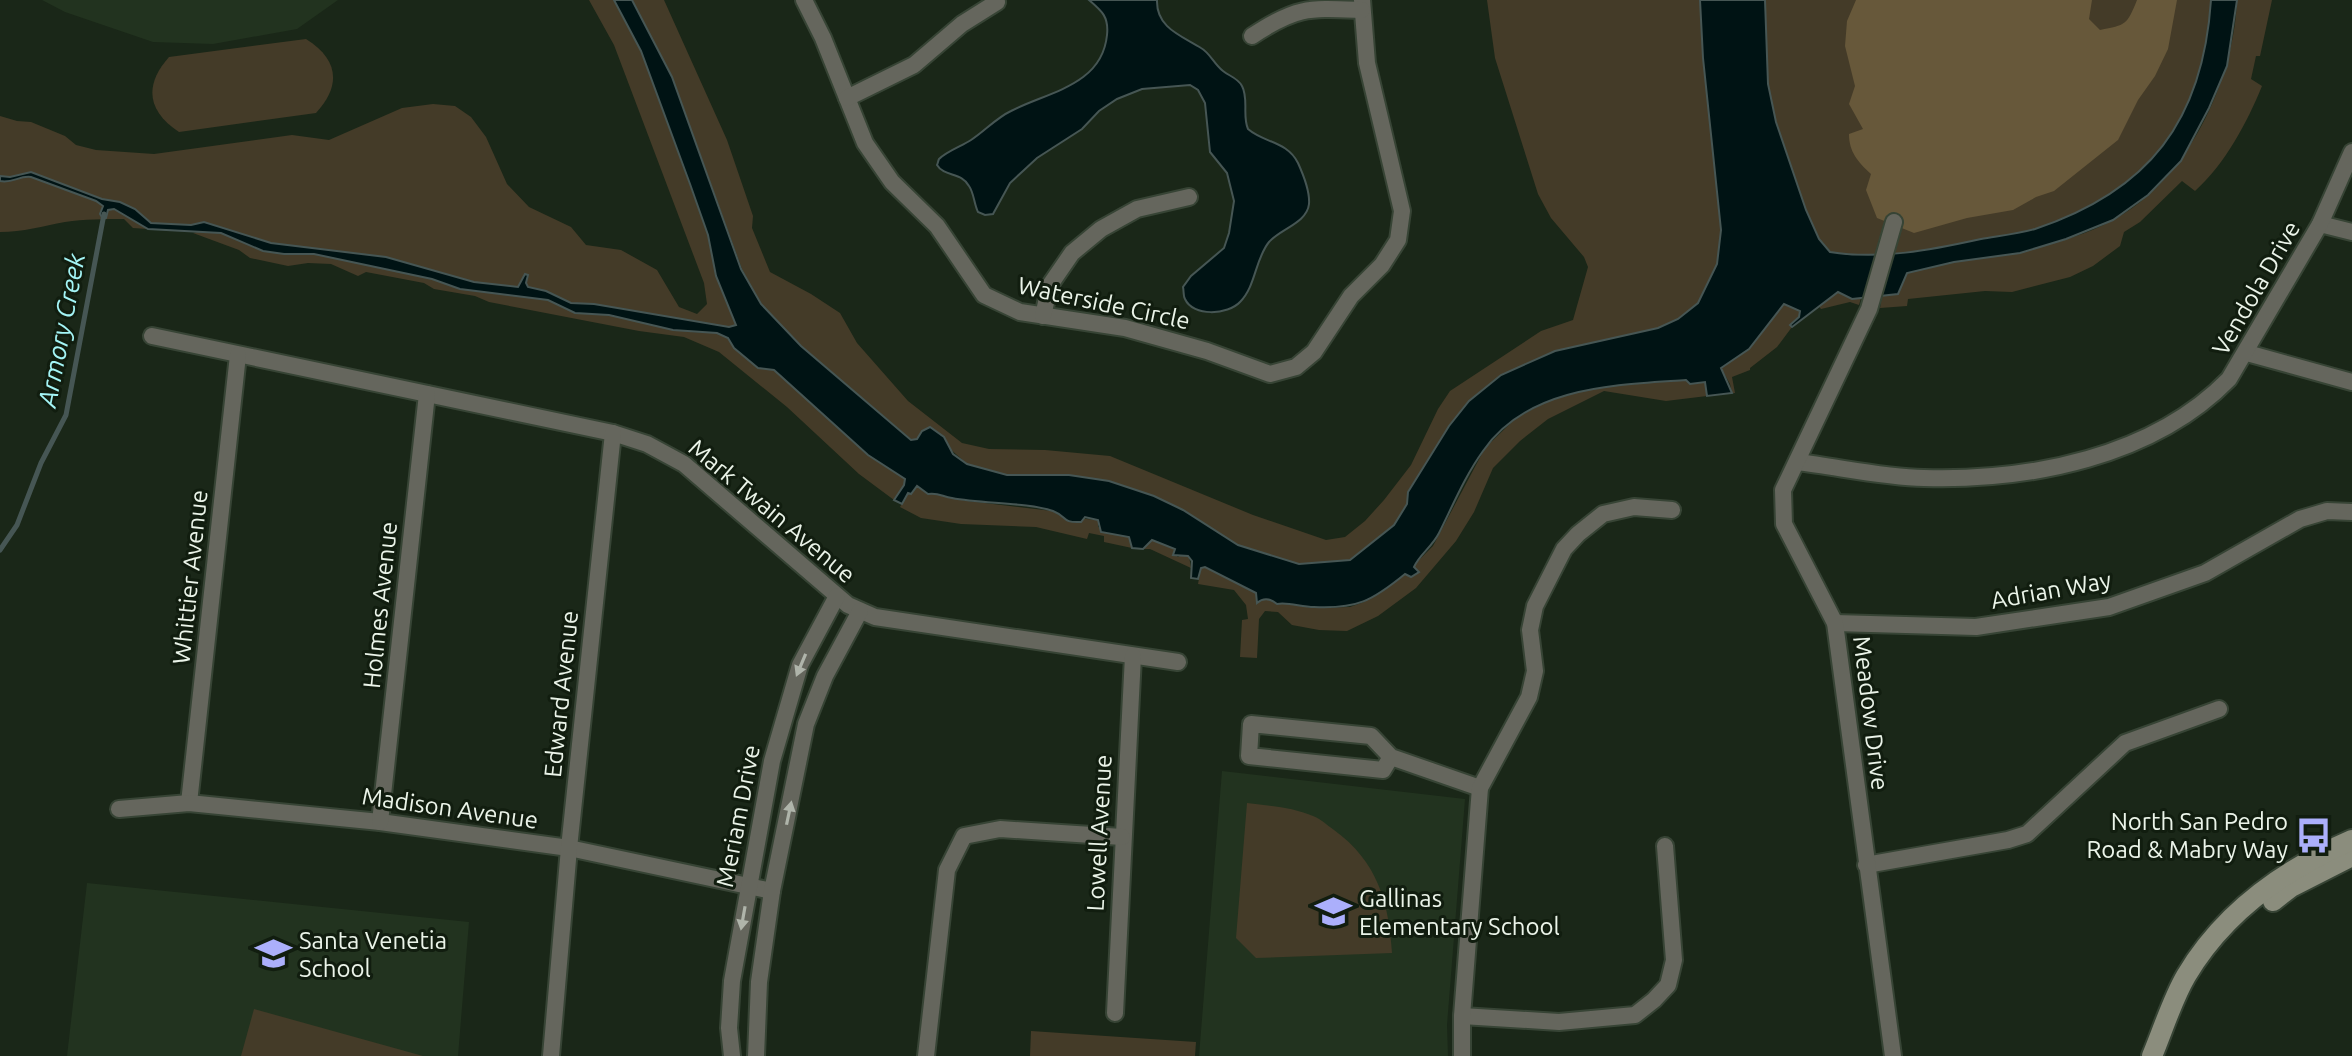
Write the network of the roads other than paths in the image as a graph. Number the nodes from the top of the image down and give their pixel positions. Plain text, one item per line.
1 (804, 0) edge
2 (997, 2) edge
3 (1362, 5) edge
4 (1252, 36) dead end
5 (847, 98) junction
6 (2352, 152) edge
7 (1189, 197) dead end
8 (1894, 222) dead end
9 (2320, 224) junction
10 (2352, 232) edge
11 (1043, 316) junction
12 (152, 336) dead end
13 (2247, 353) junction
14 (238, 355) junction
15 (2352, 382) edge
16 (427, 394) junction
17 (613, 433) junction
18 (1797, 462) junction
19 (1672, 510) dead end
20 (2352, 512) edge
21 (837, 596) junction
22 (860, 611) junction
23 (1835, 623) junction
24 (1133, 656) junction
25 (1178, 662) dead end
26 (2219, 709) dead end
27 (1391, 757) junction
28 (1480, 788) junction
29 (189, 803) junction
30 (119, 809) dead end
31 (380, 822) junction
32 (1122, 837) junction
33 (2352, 840) edge
34 (1665, 846) dead end
35 (569, 848) junction
36 (2352, 856) edge
37 (1866, 865) junction
38 (749, 886) junction
39 (772, 891) junction
40 (1115, 1013) dead end
41 (1462, 1016) junction
42 (551, 1056) edge
43 (732, 1056) edge
44 (756, 1056) edge
45 (926, 1056) edge
46 (1462, 1056) edge
47 (1893, 1056) edge
48 (2152, 1056) edge
49 (2166, 1056) edge

1 - 5 street, Waterside Circle
2 - 5 street
3 - 4 street
3 - 11 street, Waterside Circle
5 - 11 street, Waterside Circle
6 - 9 street, Vendola Drive
7 - 11 street
8 - 18 street, Meadow Drive
9 - 10 street
9 - 13 street, Vendola Drive
12 - 14 street, Mark Twain Avenue
13 - 15 street
13 - 18 street, Vendola Drive
14 - 16 street, Mark Twain Avenue
14 - 29 street, Whittier Avenue
16 - 17 street, Mark Twain Avenue
16 - 31 street, Holmes Avenue
17 - 21 street, Mark Twain Avenue
17 - 35 street, Edward Avenue
18 - 23 street, Meadow Drive
19 - 28 street
20 - 23 street, Adrian Way
21 - 22 street, Mark Twain Avenue
21 -> 38 street, Meriam Drive
22 - 24 street, Mark Twain Avenue
39 -> 22 street, Meriam Drive
23 - 37 street, Meadow Drive
24 - 25 street, Mark Twain Avenue
24 - 32 street, Lowell Avenue
26 - 37 street
27 - 27 street
27 - 28 street
28 - 41 street
29 - 30 street, Madison Avenue
29 - 31 street, Madison Avenue
31 - 35 street, Madison Avenue
32 - 40 street, Lowell Avenue
32 - 45 street
33 - 48 street
34 - 41 street
35 - 38 street, Madison Avenue
35 - 42 street, Edward Avenue
36 - 49 street
37 - 47 street, Meadow Drive
38 - 39 street, Madison Avenue
38 -> 43 street, Meriam Drive
39 - 44 street, Meriam Drive
41 - 46 street

